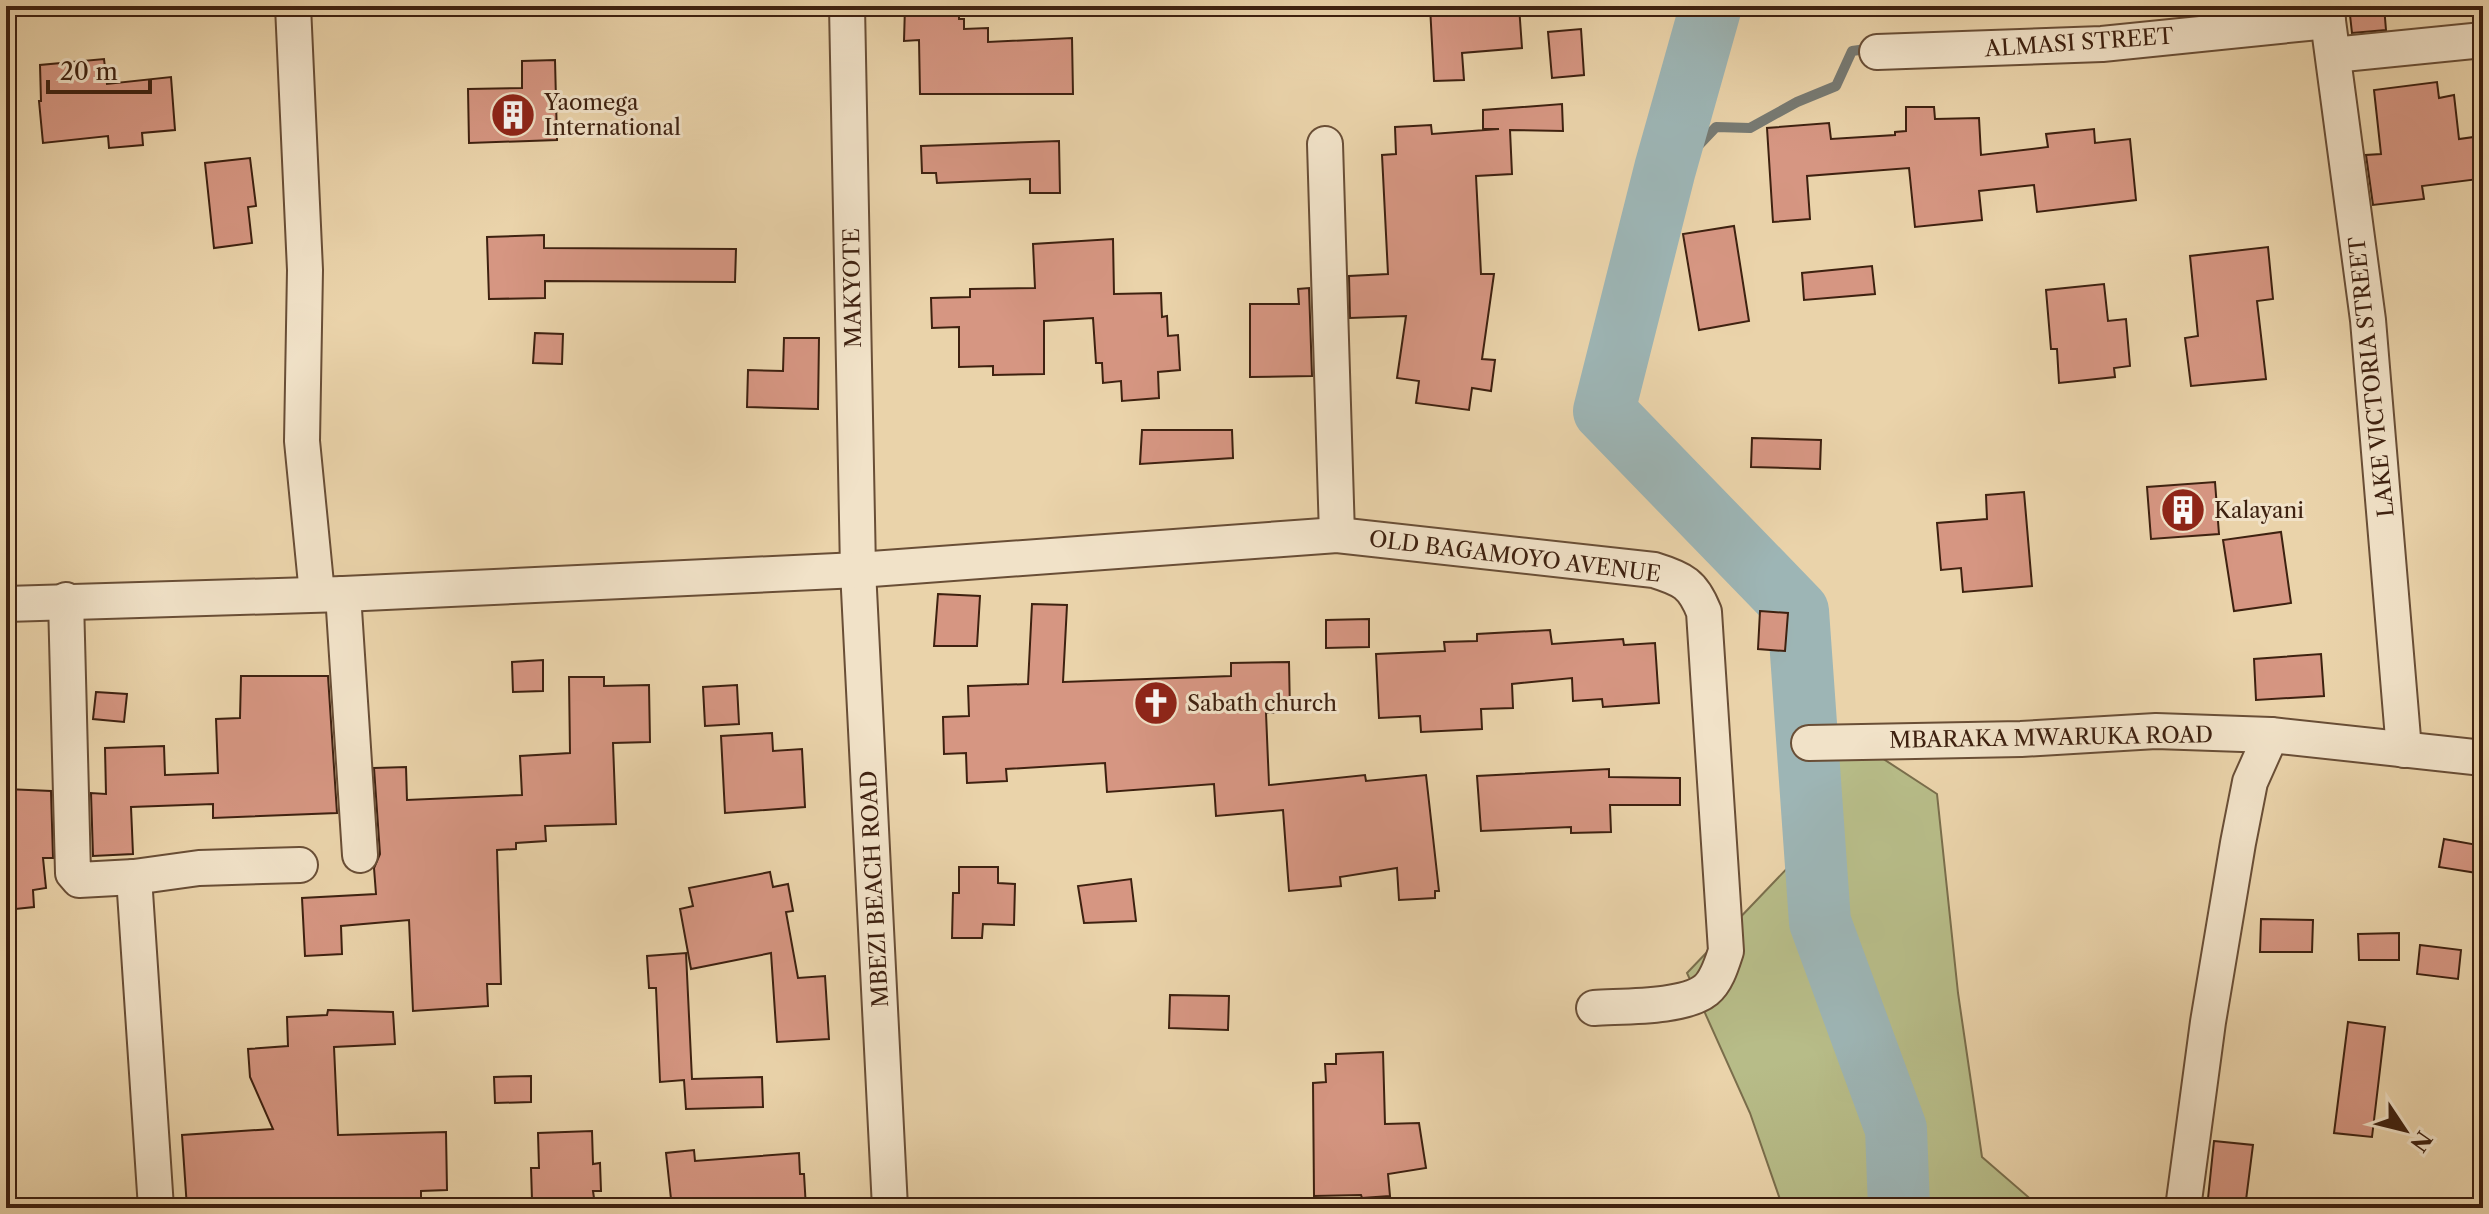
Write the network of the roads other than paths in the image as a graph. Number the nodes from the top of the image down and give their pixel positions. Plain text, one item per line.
1 (293, 6) edge
2 (847, 6) edge
3 (2327, 14) edge
4 (2483, 40) edge
5 (1877, 52) dead end
6 (2333, 55) junction
7 (1325, 144) dead end
8 (1337, 535) junction
9 (858, 570) junction
10 (330, 594) junction
11 (66, 600) junction
12 (6, 604) edge
13 (2271, 735) junction
14 (1809, 743) dead end
15 (2404, 750) junction
16 (2483, 758) edge
17 (360, 855) dead end
18 (300, 865) dead end
19 (134, 877) junction
20 (1594, 1008) dead end
21 (156, 1208) edge
22 (890, 1208) edge
23 (2183, 1208) edge

1 - 10 street
2 - 9 street, MAKYOTE
3 - 5 street, ALMASI STREET
3 - 6 street, LAKE VICTORIA STREET
4 - 6 street
6 - 15 street, LAKE VICTORIA STREET
7 - 8 street
8 - 9 street, OLD BAGAMOYO AVENUE
8 - 20 street, OLD BAGAMOYO AVENUE
9 - 10 street, OLD BAGAMOYO AVENUE
9 - 22 street, MBEZI BEACH ROAD
10 - 11 street, OLD BAGAMOYO AVENUE
10 - 17 street
11 - 12 street, OLD BAGAMOYO AVENUE
11 - 19 street
13 - 14 street, MBARAKA MWARUKA ROAD
13 - 15 street, MBARAKA MWARUKA ROAD
13 - 23 street
15 - 16 street, MBARAKA MWARUKA ROAD
18 - 19 street
19 - 21 street

